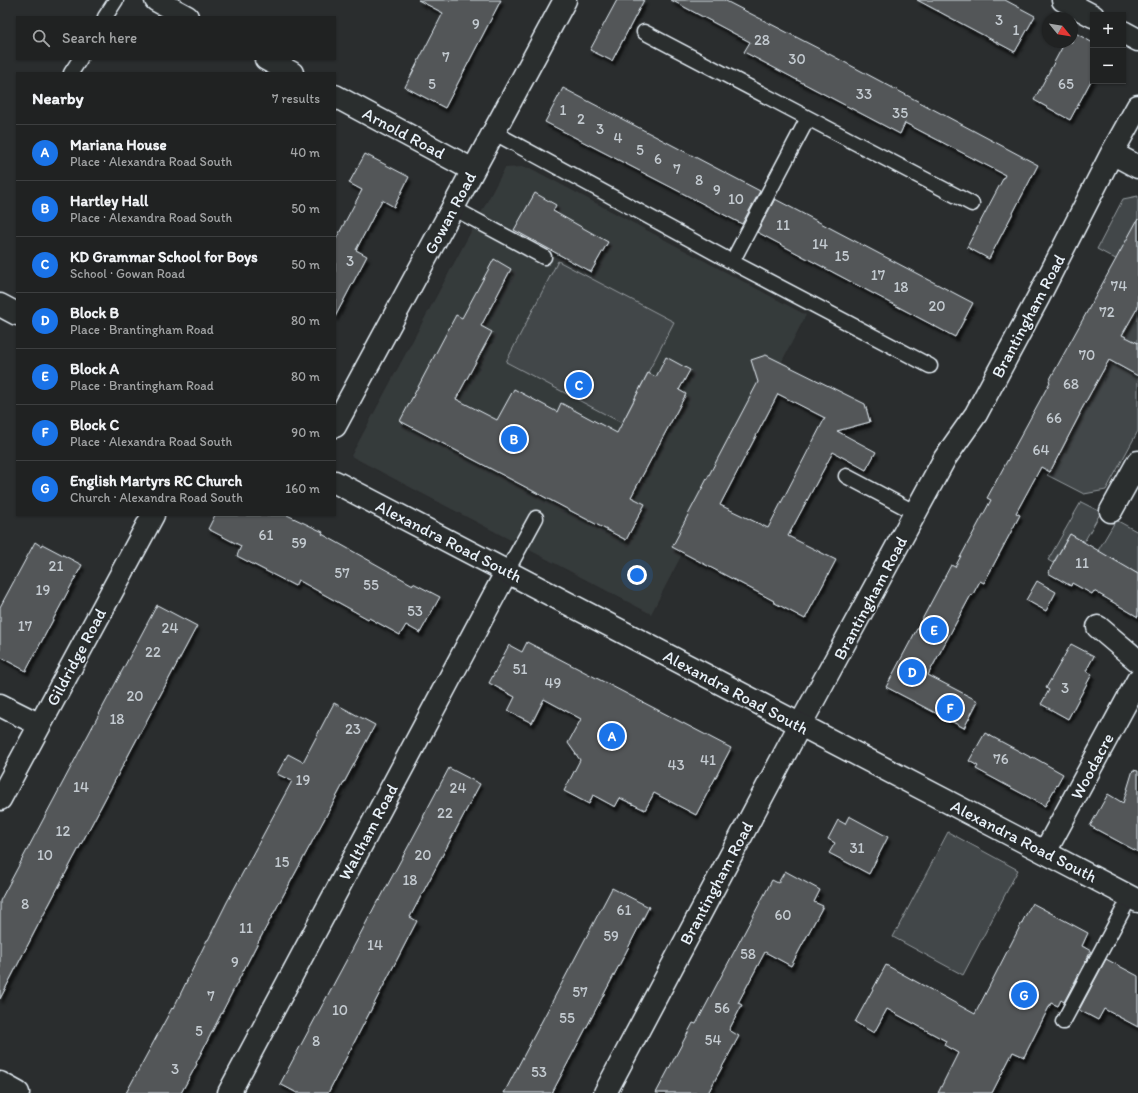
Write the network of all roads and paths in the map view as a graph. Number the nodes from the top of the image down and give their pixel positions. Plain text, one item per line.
1 (116, 0) edge
2 (156, 0) edge
3 (565, 0) edge
4 (1063, 0) edge
5 (1090, 14) edge
6 (106, 16) edge
7 (185, 16) edge
8 (644, 32) dead end
9 (1126, 34) edge
10 (1138, 40) edge
11 (79, 60) edge
12 (268, 60) edge
13 (72, 72) edge
14 (290, 72) edge
15 (336, 97) edge
16 (1138, 106) edge
17 (808, 118) junction
18 (493, 132) junction
19 (1112, 153) junction
20 (1138, 166) edge
21 (473, 170) junction
22 (972, 204) dead end
23 (453, 208) junction
24 (544, 257) dead end
25 (732, 262) junction
26 (0, 305) edge
27 (16, 313) edge
28 (930, 366) dead end
29 (336, 424) edge
30 (1138, 462) edge
31 (846, 476) dead end
32 (336, 483) edge
33 (1111, 512) dead end
34 (916, 513) junction
35 (152, 516) edge
36 (536, 518) dead end
37 (507, 571) junction
38 (1098, 627) dead end
39 (1138, 661) edge
40 (1138, 680) edge
41 (0, 705) edge
42 (40, 725) junction
43 (800, 725) junction
44 (0, 799) edge
45 (1045, 852) junction
46 (1134, 899) edge
47 (1064, 1022) dead end
48 (0, 1084) edge
49 (18, 1093) edge
50 (230, 1093) edge
51 (605, 1093) edge

1 - 6 lane
2 - 7 street
3 - 18 street, Gowan Road
4 - 5 street
8 - 17 lane
9 - 10 street
11 - 13 lane
12 - 14 street
15 - 21 street, Arnold Road
16 - 19 street, Brantingham Road
17 - 22 lane
17 - 25 lane
18 - 21 street, Gowan Road
18 - 25 lane
19 - 20 street
19 - 34 street, Brantingham Road
21 - 23 street, Gowan Road
23 - 24 lane
23 - 29 street, Gowan Road
25 - 28 lane
26 - 27 street
30 - 33 street
31 - 34 lane
32 - 37 street, Alexandra Road South
34 - 43 street, Brantingham Road
35 - 42 street, Gildridge Road
36 - 37 lane
37 - 43 street, Alexandra Road South
37 - 50 street, Waltham Road
38 - 39 street
40 - 45 street, Woodacre
41 - 42 street
42 - 44 street, Gildridge Road
43 - 45 street, Alexandra Road South
43 - 51 street, Brantingham Road
45 - 46 street, Alexandra Road South
46 - 47 lane
48 - 49 street

